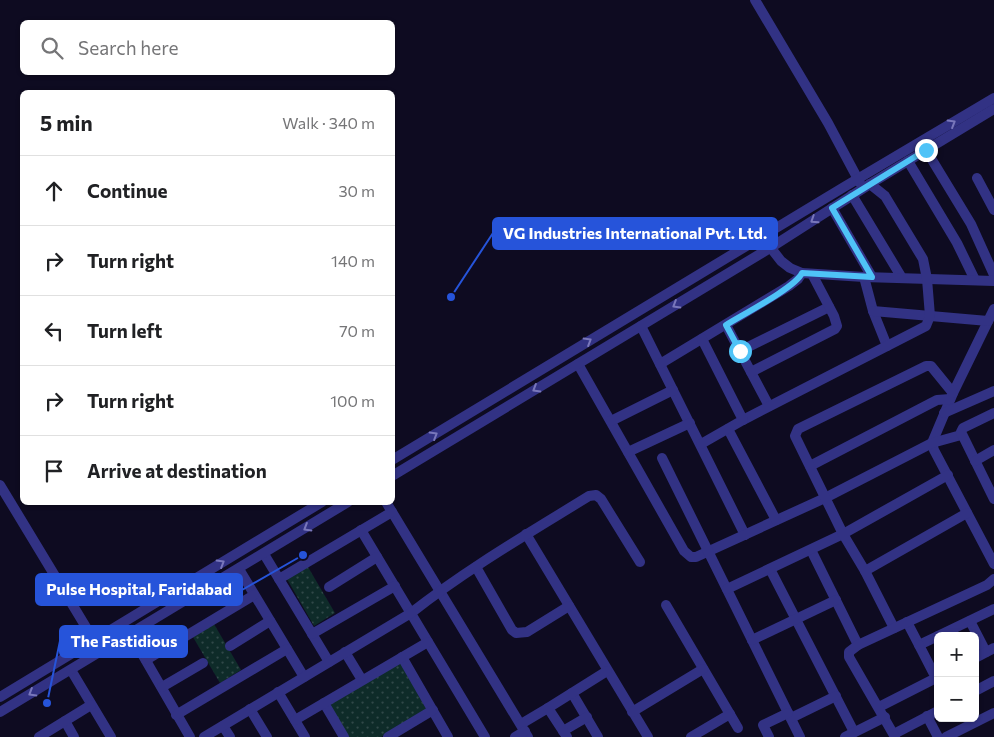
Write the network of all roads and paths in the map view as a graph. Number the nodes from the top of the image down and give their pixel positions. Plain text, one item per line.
1 (756, 0) edge
2 (994, 98) edge
3 (994, 109) edge
4 (926, 150) junction
5 (908, 161) junction
6 (977, 178) dead end
7 (864, 184) junction
8 (852, 196) junction
9 (832, 208) junction
10 (994, 210) edge
11 (762, 236) junction
12 (770, 248) junction
13 (807, 273) junction
14 (994, 275) edge
15 (868, 277) junction
16 (902, 278) junction
17 (927, 279) junction
18 (975, 280) junction
19 (994, 281) edge
20 (829, 306) junction
21 (994, 309) edge
22 (873, 311) junction
23 (930, 316) junction
24 (988, 320) junction
25 (726, 325) junction
26 (641, 326) junction
27 (702, 339) junction
28 (887, 346) junction
29 (740, 351) junction
30 (578, 364) junction
31 (660, 364) junction
32 (751, 372) junction
33 (673, 390) junction
34 (993, 390) edge
35 (952, 396) junction
36 (769, 406) junction
37 (944, 413) junction
38 (994, 413) edge
39 (743, 420) junction
40 (611, 421) junction
41 (690, 423) junction
42 (728, 429) junction
43 (962, 435) junction
44 (932, 443) junction
45 (701, 444) junction
46 (994, 450) edge
47 (628, 452) junction
48 (395, 458) edge
49 (662, 458) dead end
50 (974, 461) junction
51 (810, 466) junction
52 (395, 474) edge
53 (948, 476) junction
54 (0, 485) edge
55 (991, 486) edge
56 (825, 498) junction
57 (994, 499) edge
58 (317, 505) edge
59 (343, 505) edge
60 (388, 505) edge
61 (392, 512) junction
62 (967, 513) junction
63 (776, 520) junction
64 (362, 530) junction
65 (526, 534) junction
66 (745, 534) junction
67 (844, 534) junction
68 (811, 550) junction
69 (708, 551) junction
70 (264, 554) junction
71 (377, 557) junction
72 (640, 562) dead end
73 (994, 564) edge
74 (476, 567) junction
75 (239, 569) junction
76 (770, 569) junction
77 (865, 571) junction
78 (279, 579) junction
79 (994, 579) edge
80 (395, 586) junction
81 (329, 587) dead end
82 (727, 588) junction
83 (440, 590) junction
84 (254, 595) junction
85 (836, 600) junction
86 (666, 605) dead end
87 (569, 606) junction
88 (994, 610) edge
89 (411, 613) junction
90 (796, 618) junction
91 (270, 621) junction
92 (970, 621) junction
93 (907, 622) junction
94 (894, 628) junction
95 (947, 632) edge
96 (130, 633) junction
97 (312, 634) junction
98 (104, 635) junction
99 (934, 638) edge
100 (752, 640) junction
101 (94, 641) junction
102 (428, 642) junction
103 (858, 645) junction
104 (919, 645) junction
105 (110, 646) junction
106 (230, 646) dead end
107 (287, 649) junction
108 (990, 650) edge
109 (101, 652) junction
110 (345, 652) junction
111 (402, 657) junction
112 (146, 660) junction
113 (329, 662) junction
114 (203, 663) dead end
115 (703, 669) junction
116 (70, 670) junction
117 (607, 670) junction
118 (934, 672) edge
119 (304, 677) junction
120 (934, 679) edge
121 (362, 680) junction
122 (994, 681) edge
123 (162, 686) junction
124 (979, 689) edge
125 (278, 692) junction
126 (572, 692) junction
127 (836, 696) junction
128 (0, 697) edge
129 (324, 703) junction
130 (92, 705) junction
131 (879, 707) junction
132 (548, 708) junction
133 (250, 709) junction
134 (433, 710) junction
135 (0, 712) edge
136 (632, 712) junction
137 (934, 713) edge
138 (994, 713) edge
139 (730, 714) junction
140 (176, 715) junction
141 (789, 716) junction
142 (927, 716) junction
143 (587, 717) junction
144 (885, 717) junction
145 (295, 720) junction
146 (65, 721) junction
147 (223, 726) junction
148 (966, 727) junction
149 (738, 728) dead end
150 (525, 731) edge
151 (565, 734) edge
152 (850, 735) edge
153 (894, 735) edge
154 (39, 737) edge
155 (74, 737) edge
156 (111, 737) edge
157 (190, 737) edge
158 (204, 737) edge
159 (230, 737) edge
160 (267, 737) edge
161 (305, 737) edge
162 (344, 737) edge
163 (388, 737) edge
164 (448, 737) edge
165 (485, 737) edge
166 (516, 737) edge
167 (598, 737) edge
168 (648, 737) edge
169 (691, 737) edge
170 (770, 737) edge
171 (800, 737) edge
172 (938, 737) edge
173 (946, 737) edge
174 (971, 737) edge

1 - 7 street
7 -> 2 street
3 - 4 street
4 - 5 street
4 - 14 street
5 - 7 street
5 - 18 street
6 - 10 street
7 - 8 street
7 - 11 street
7 - 17 street
8 - 9 street
8 - 16 street
9 -> 12 street
9 - 15 street
11 - 12 street
48 -> 11 street
12 - 13 street
12 -> 26 street
13 - 15 street
13 - 20 street
13 - 25 street
15 - 16 street
15 - 22 street
16 - 17 street
17 - 18 street
17 - 23 street
18 - 19 street
20 - 29 street
20 - 32 street
21 - 24 street
22 - 23 street
22 - 28 street
23 - 24 street
23 - 28 street
24 - 35 street
25 - 27 street
25 - 29 street
26 - 30 street
26 - 31 street
27 - 31 street
27 - 39 street
28 - 36 street
29 - 32 street
30 - 40 street
30 -> 52 street
31 - 33 street
32 - 36 street
33 - 40 street
33 - 41 street
34 - 37 street
35 - 37 street
35 - 51 street
35 - 51 street
36 - 39 street
37 - 44 street
38 - 43 street
39 - 42 street
40 - 47 street
41 - 45 street
41 - 47 street
42 - 45 street
42 - 63 street
43 - 44 street
43 - 50 street
44 - 53 street
44 - 56 street
45 - 66 street
46 - 50 street
47 - 69 street
49 - 69 street
50 - 55 street
51 - 56 street
53 - 62 street
53 - 67 street
54 - 101 street
55 - 57 street
56 - 63 street
56 - 67 street
98 -> 58 street
59 -> 70 street
60 - 61 street
61 - 64 street
61 - 83 street
62 - 73 street
62 - 77 street
63 - 66 street
64 - 71 street
64 - 78 street
65 - 72 street
65 - 74 street
65 - 87 street
66 - 69 street
67 - 68 street
67 - 77 street
68 - 76 street
68 - 85 street
69 - 82 street
70 - 75 street
70 - 78 street
71 - 80 street
71 - 81 street
74 - 83 street
74 - 87 street
75 - 84 street
75 - 96 street
76 - 82 street
76 - 90 street
77 - 94 street
78 - 97 street
79 - 93 street
80 - 89 street
80 - 97 street
82 - 100 street
83 - 89 street
83 - 150 street
84 - 91 street
84 - 112 street
85 - 90 street
85 - 103 street
86 - 115 street
87 - 117 street
88 - 92 street
89 - 102 street
89 - 110 street
90 - 100 street
90 - 127 street
91 - 106 street
91 - 107 street
92 - 95 street
92 - 108 street
93 - 94 street
93 - 104 street
94 - 103 street
96 - 105 street
96 - 112 street
97 - 113 street
98 - 101 street
98 - 105 street
99 - 104 street
100 - 141 street
101 - 109 street
101 - 128 street
102 - 111 street
102 - 165 street
103 - 131 street
104 - 118 street
105 - 109 street
107 - 119 street
107 - 140 street
109 - 116 street
110 - 113 street
110 - 121 street
111 - 121 street
111 - 134 street
112 - 123 street
113 - 119 street
114 - 123 street
115 - 136 street
115 - 139 street
116 - 130 street
116 -> 135 street
117 - 126 street
117 - 136 street
119 - 125 street
120 - 131 street
121 - 129 street
122 - 124 street
123 - 140 street
125 - 133 street
125 - 145 street
126 - 132 street
126 - 143 street
127 - 141 street
127 - 152 street
129 - 145 street
129 - 162 street
130 - 146 street
130 - 156 street
131 - 144 street
132 - 150 street
132 - 151 street
133 - 147 street
133 - 160 street
134 - 163 street
134 - 164 street
136 - 168 street
137 - 142 street
138 - 148 street
139 - 149 street
139 - 169 street
140 - 157 street
141 - 170 street
141 - 171 street
142 - 153 street
142 - 172 street
143 - 151 street
143 - 167 street
144 - 152 street
144 - 153 street
145 - 161 street
146 - 154 street
146 - 155 street
147 - 158 street
147 - 159 street
148 - 173 street
148 - 174 street
150 - 166 street

